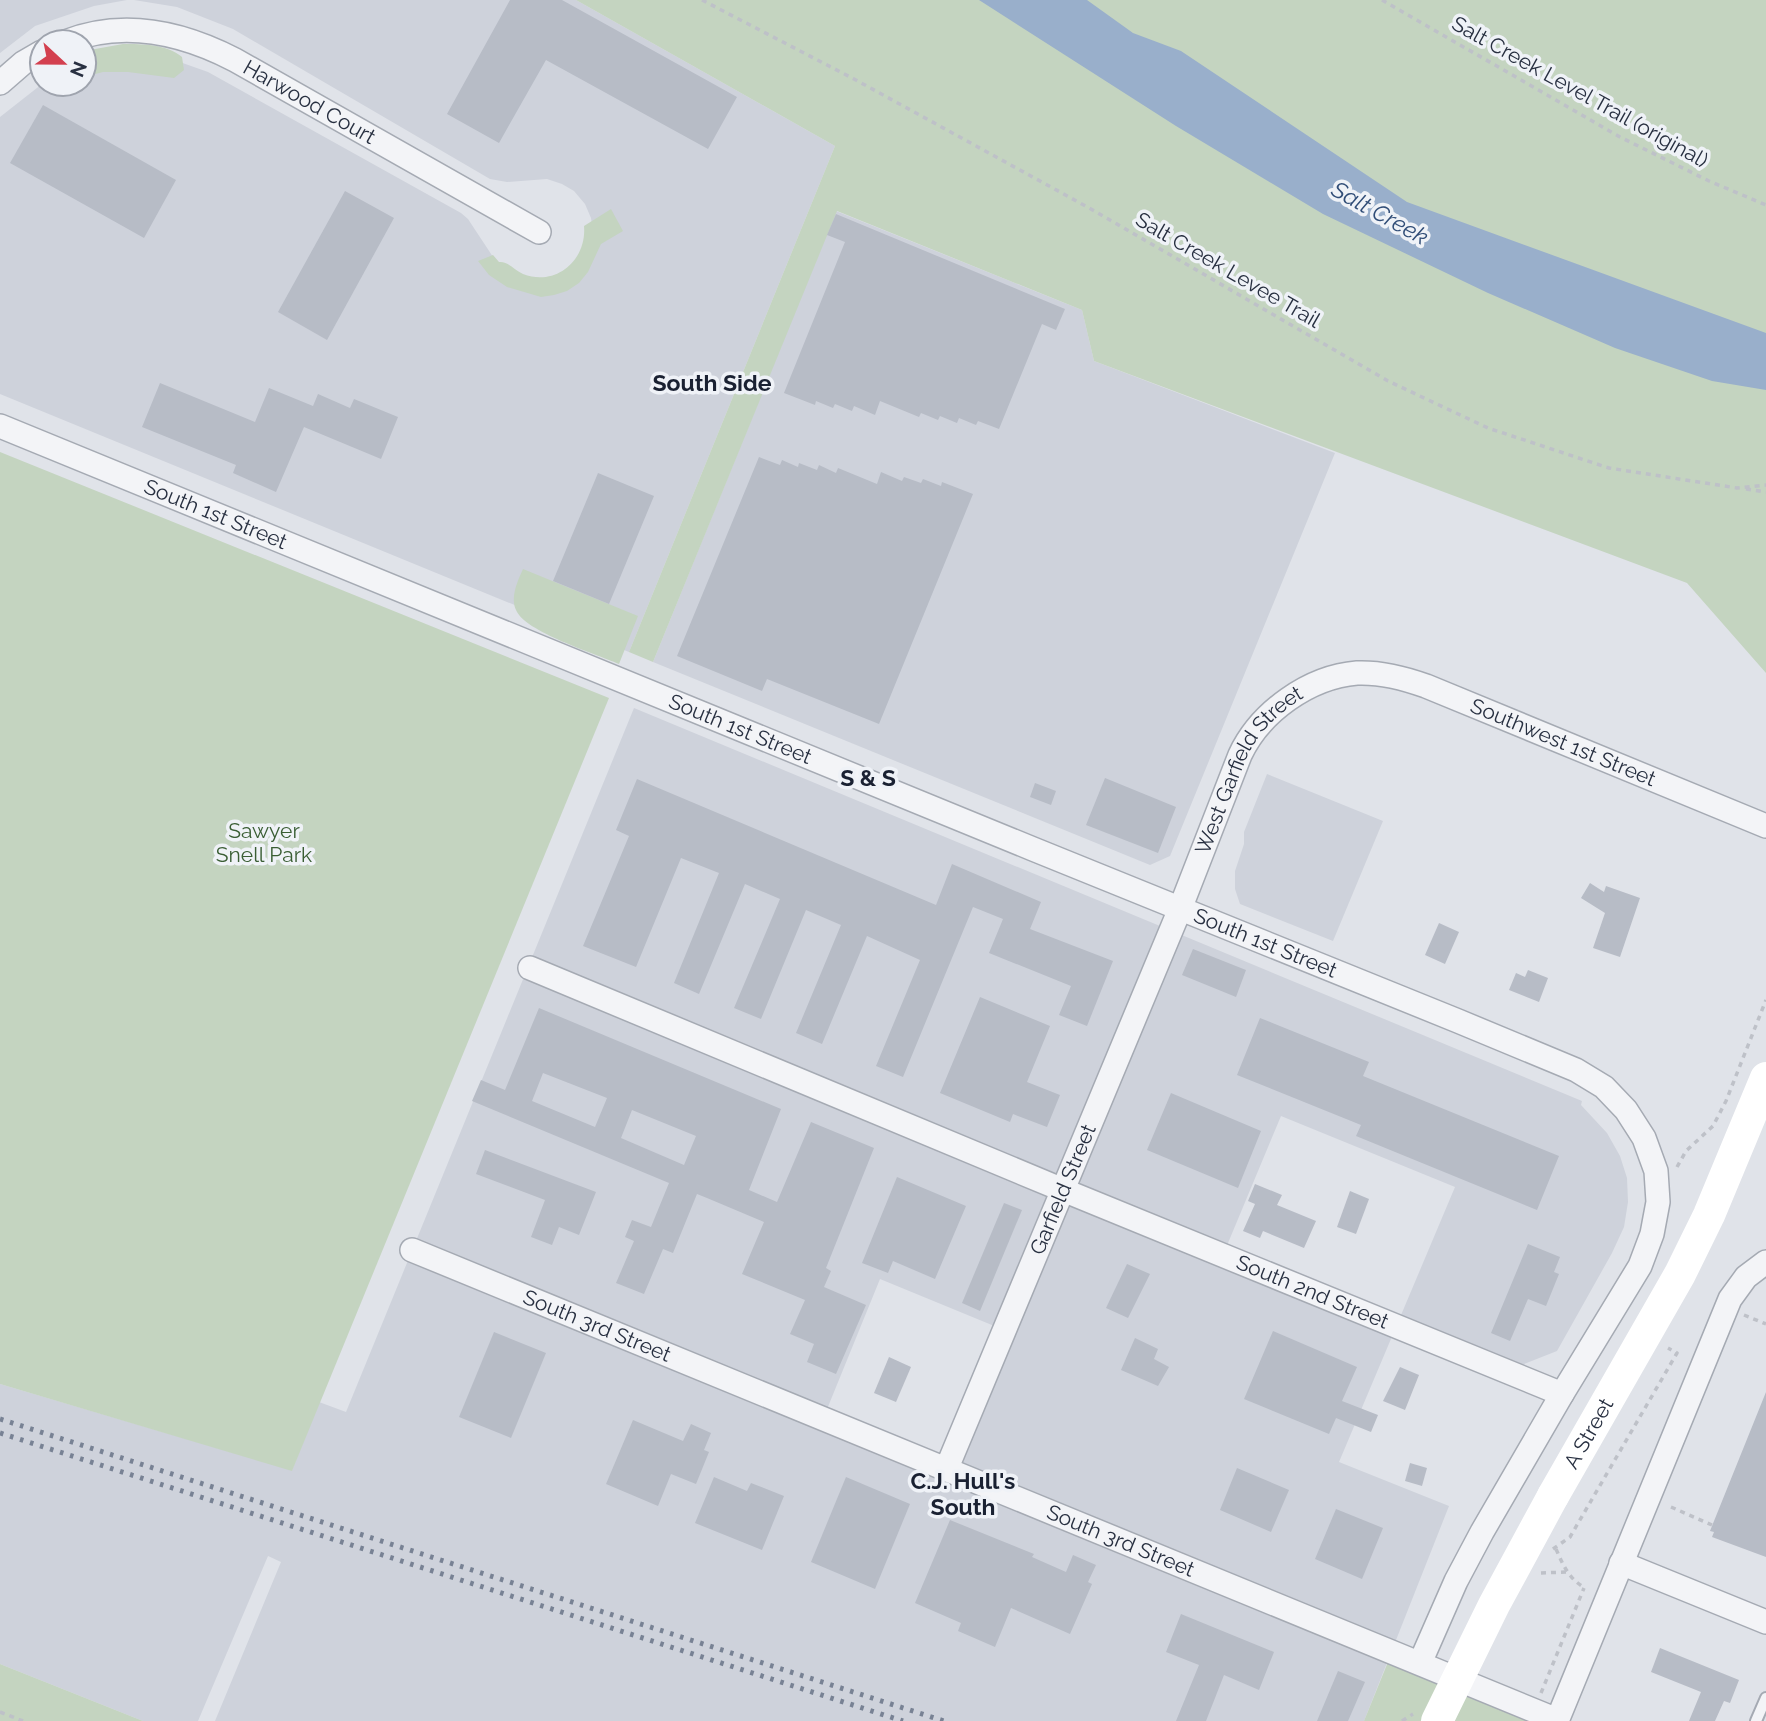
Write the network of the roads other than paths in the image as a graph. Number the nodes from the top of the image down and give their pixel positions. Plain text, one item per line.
1 (98, 33) edge
2 (28, 60) edge
3 (0, 83) edge
4 (539, 232) dead end
5 (0, 426) edge
6 (1356, 673) joint
7 (1766, 826) edge
8 (1180, 909) junction
9 (530, 968) dead end
10 (1766, 1079) edge
11 (1626, 1110) joint
12 (1063, 1190) junction
13 (412, 1250) dead end
14 (1766, 1262) edge
15 (1562, 1394) junction
16 (946, 1469) junction
17 (1621, 1563) junction
18 (1766, 1622) edge
19 (1420, 1664) junction
20 (1766, 1698) edge
21 (1557, 1720) edge
22 (1437, 1721) edge
23 (1756, 1721) edge

1 - 4 street, Harwood Court
2 - 3 street
5 - 8 street, South 1st Street
6 - 7 street, Southwest 1st Street
6 - 8 street, West Garfield Street
8 - 11 street, South 1st Street
8 - 12 street, Garfield Street
9 - 12 street, South 2nd Street
10 - 22 main road, A Street, bridge
11 - 15 street, A Street
12 - 15 street, South 2nd Street
12 - 16 street, Garfield Street
13 - 16 street, South 3rd Street
14 - 17 street
15 - 19 street, A Street
16 - 19 street, South 3rd Street
17 - 18 street
17 - 21 street
19 - 21 street, South 3rd Street
20 - 23 lane

